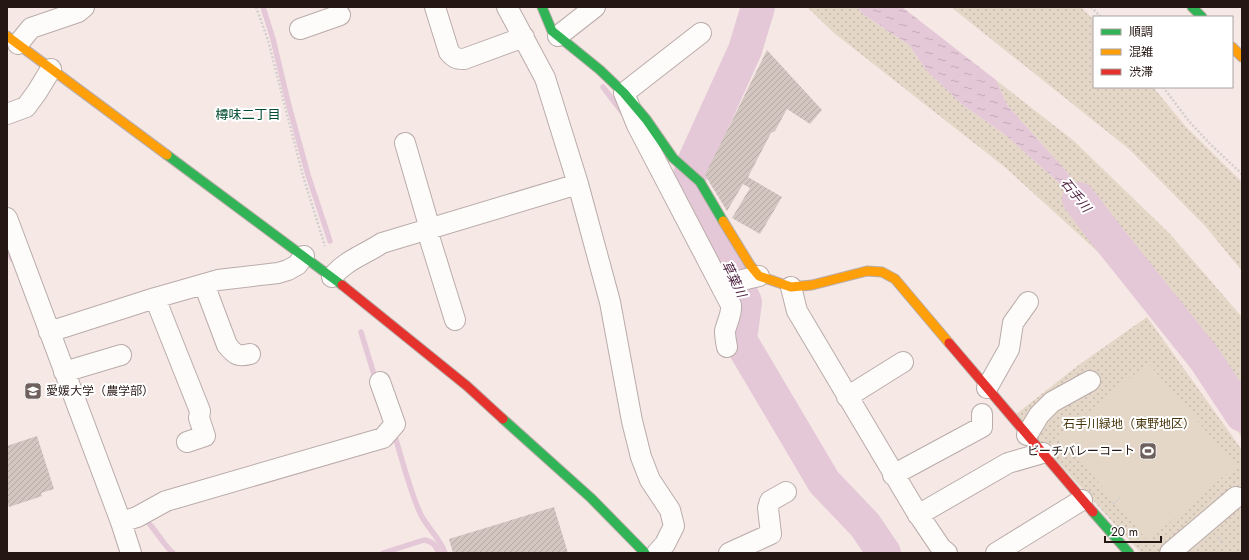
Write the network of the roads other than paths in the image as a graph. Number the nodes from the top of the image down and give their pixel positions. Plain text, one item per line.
1 (84, 7) edge
2 (435, 7) edge
3 (507, 7) edge
4 (542, 7) edge
5 (594, 7) edge
6 (1192, 7) edge
7 (317, 14) edge
8 (340, 15) dead end
9 (1201, 16) edge
10 (300, 29) dead end
11 (701, 33) dead end
12 (558, 36) junction
13 (524, 37) junction
14 (13, 40) edge
15 (1233, 48) edge
16 (1242, 57) edge
17 (51, 68) junction
18 (624, 93) junction
19 (7, 114) edge
20 (405, 143) dead end
21 (578, 184) junction
22 (7, 218) edge
23 (428, 229) junction
24 (304, 256) junction
25 (332, 277) junction
26 (754, 277) junction
27 (204, 284) junction
28 (723, 284) junction
29 (791, 286) junction
30 (155, 298) junction
31 (1028, 302) dead end
32 (455, 320) dead end
33 (50, 332) junction
34 (727, 347) dead end
35 (250, 354) dead end
36 (122, 355) dead end
37 (903, 362) dead end
38 (64, 372) junction
39 (1090, 381) dead end
40 (380, 382) dead end
41 (987, 388) junction
42 (847, 397) junction
43 (982, 414) dead end
44 (1027, 435) junction
45 (187, 442) dead end
46 (1042, 453) junction
47 (894, 475) junction
48 (786, 492) dead end
49 (1236, 497) dead end
50 (1082, 500) junction
51 (918, 515) junction
52 (121, 522) junction
53 (131, 553) edge
54 (645, 553) edge
55 (657, 553) edge
56 (729, 553) edge
57 (947, 553) edge
58 (996, 553) edge
59 (1128, 553) edge
60 (1170, 553) edge

1 - 14 street
2 - 13 street
3 - 13 street
4 - 12 main road
5 - 12 street
6 - 9 main road
7 - 8 street
7 - 10 street
11 - 18 street
12 - 18 main road
13 - 21 street
14 - 17 main road
15 - 16 main road
17 - 19 street
17 - 24 main road
18 - 26 main road
18 - 28 street
20 - 23 street
21 - 23 street
21 - 55 street
22 - 33 street
23 - 25 street
23 - 32 street
24 - 25 main road
24 - 27 street
25 - 54 main road
26 - 28 street
26 - 29 main road
27 - 30 street
27 - 35 street
28 - 34 street
29 - 41 main road
29 - 42 street
30 - 33 street
30 - 45 street
31 - 41 street
33 - 38 street
36 - 38 street
37 - 42 street
38 - 52 street
39 - 44 street
40 - 52 street
41 - 44 main road
42 - 47 street
43 - 47 street
44 - 46 main road
46 - 50 main road
46 - 51 street
47 - 51 street
48 - 56 street
49 - 60 street
50 - 58 street
50 - 59 main road
51 - 57 street
52 - 53 street

